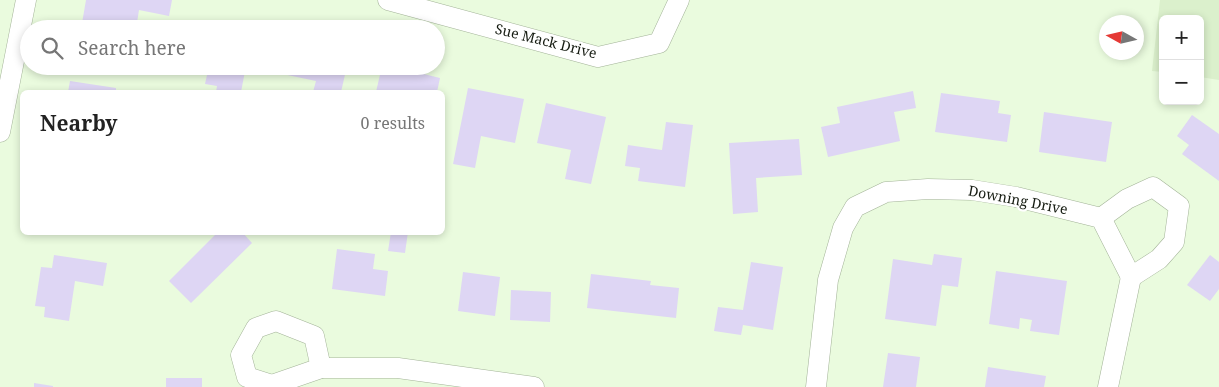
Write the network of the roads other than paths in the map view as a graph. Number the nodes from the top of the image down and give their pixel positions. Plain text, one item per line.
1 (26, 0) edge
2 (388, 0) edge
3 (679, 0) edge
4 (22, 20) edge
5 (20, 30) edge
6 (0, 132) edge
7 (1101, 218) junction
8 (1131, 277) junction
9 (321, 368) junction
10 (271, 386) edge
11 (534, 387) edge
12 (816, 387) edge
13 (1108, 387) edge

1 - 4 street
2 - 3 street, Sue Mack Drive
5 - 6 street
7 - 8 street
7 - 8 street
7 - 12 street, Downing Drive
8 - 13 street
9 - 10 street
9 - 10 street
9 - 11 street

